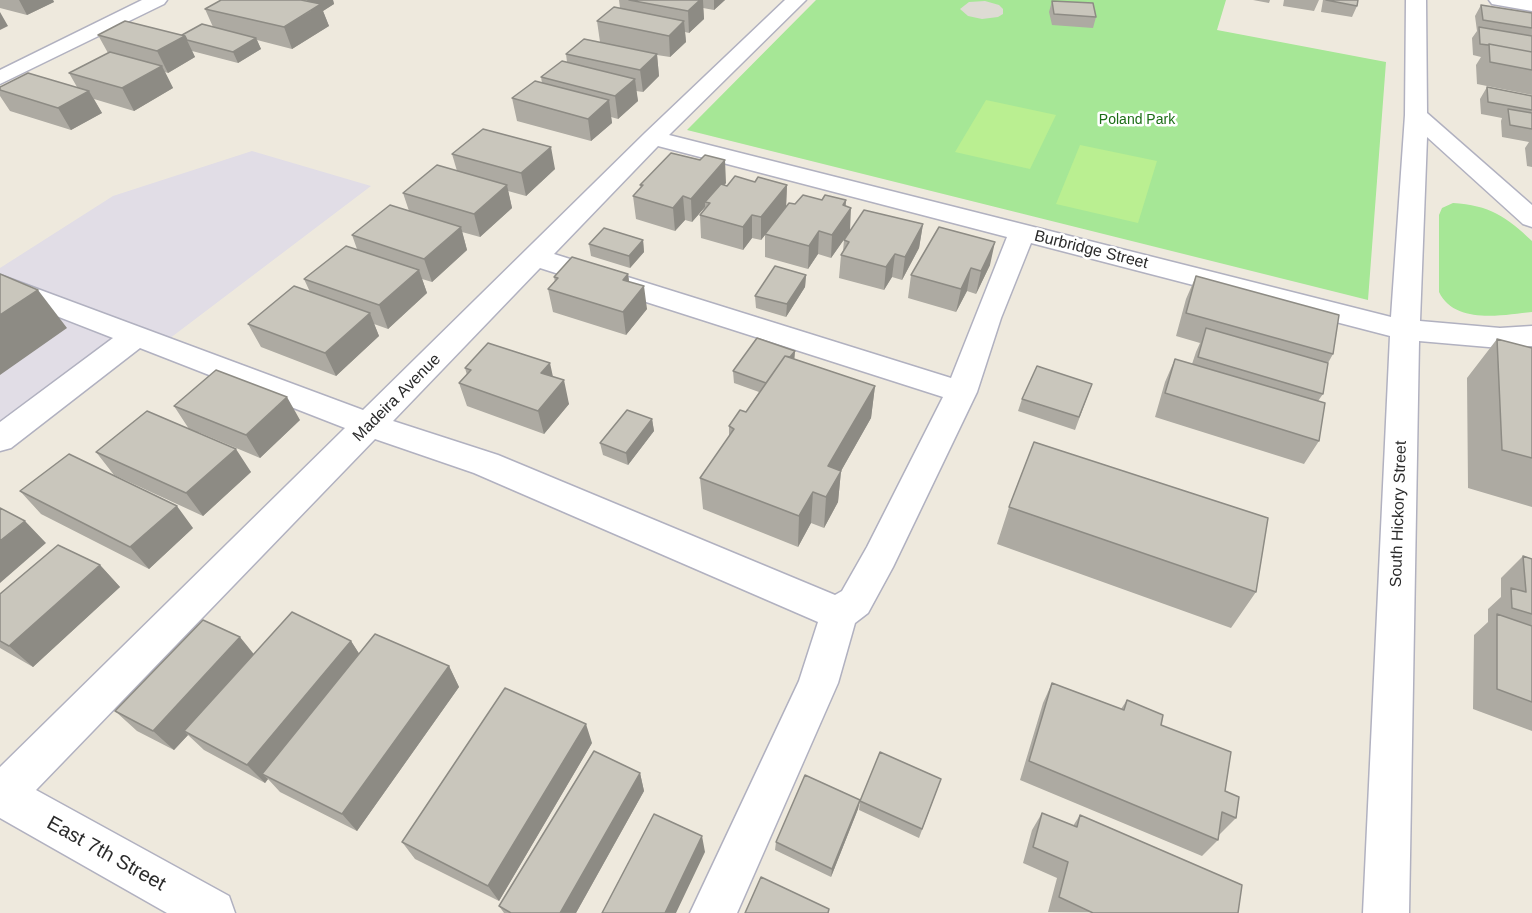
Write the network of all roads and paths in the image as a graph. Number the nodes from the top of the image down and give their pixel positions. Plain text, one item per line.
1 (157, 0) edge
2 (795, 0) edge
3 (1416, 0) edge
4 (1499, 0) edge
5 (1532, 5) edge
6 (0, 78) edge
7 (1416, 115) junction
8 (653, 138) junction
9 (1532, 219) edge
10 (1022, 232) junction
11 (537, 258) junction
12 (0, 284) edge
13 (1405, 330) junction
14 (136, 336) junction
15 (1532, 336) edge
16 (961, 392) junction
17 (370, 425) junction
18 (0, 439) edge
19 (839, 614) junction
20 (1, 795) edge
21 (212, 913) edge
22 (713, 913) edge
23 (1386, 913) edge

1 - 6 street
2 - 8 street, Madeira Avenue
3 - 7 street, South Hickory Street
4 - 5 street
7 - 9 street
7 - 13 street, South Hickory Street
8 - 10 street, Burbridge Street
8 - 11 street, Madeira Avenue
10 - 13 street, Burbridge Street
10 - 16 street
11 - 16 street
11 - 17 street, Madeira Avenue
12 - 14 street
13 - 15 street, Burbridge Street
13 - 23 street, South Hickory Street
14 - 17 street
14 - 18 street
16 - 19 street
17 - 19 street
17 - 20 street, Madeira Avenue
19 - 22 street
20 - 21 street, East 7th Street

